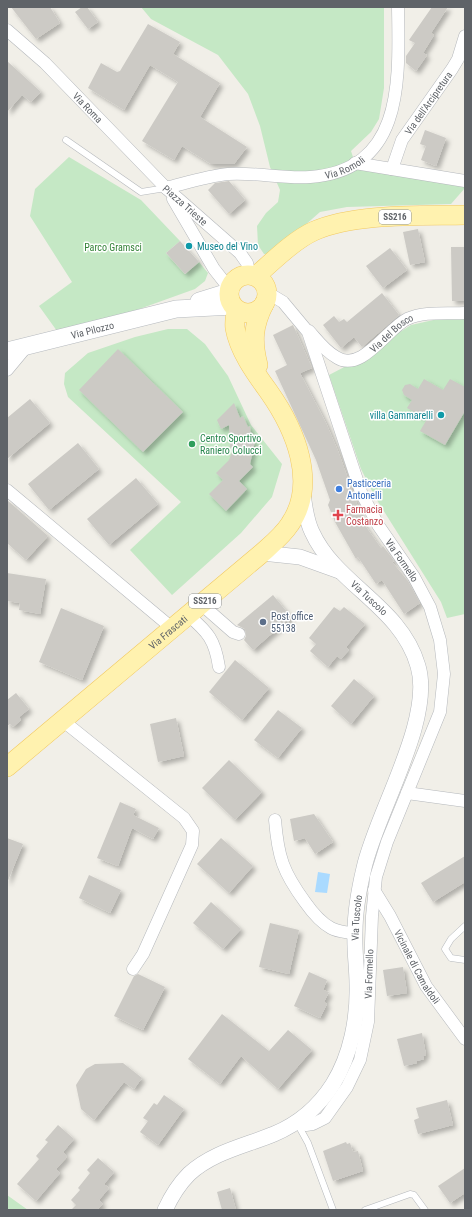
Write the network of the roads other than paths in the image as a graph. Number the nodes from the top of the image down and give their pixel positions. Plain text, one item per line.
1 (398, 7) edge
2 (7, 30) edge
3 (465, 36) edge
4 (66, 140) dead end
5 (355, 163) junction
6 (392, 169) junction
7 (465, 181) edge
8 (166, 188) junction
9 (465, 214) edge
10 (325, 227) junction
11 (253, 276) junction
12 (266, 297) junction
13 (232, 299) junction
14 (465, 313) edge
15 (307, 330) junction
16 (27, 346) junction
17 (7, 350) edge
18 (7, 370) edge
19 (269, 392) junction
20 (7, 490) edge
21 (302, 493) junction
22 (262, 553) junction
23 (340, 571) junction
24 (195, 609) junction
25 (172, 628) junction
26 (239, 634) dead end
27 (219, 668) dead end
28 (62, 720) junction
29 (7, 767) edge
30 (407, 793) junction
31 (465, 801) edge
32 (274, 820) dead end
33 (374, 890) junction
34 (465, 926) edge
35 (355, 934) junction
36 (465, 960) edge
37 (133, 969) dead end
38 (465, 1039) edge
39 (296, 1122) junction
40 (165, 1210) edge
41 (333, 1210) edge
42 (365, 1210) edge
43 (425, 1210) edge

1 - 5 street, Via Romoli
2 - 8 street, Via Roma
3 - 6 street, Via dell'Arcipretura
4 - 8 lane
5 - 6 street
5 - 8 street, Via Romoli
6 - 7 street
8 - 11 street, Piazza Trieste
8 - 13 street, Piazza Trieste
9 - 10 main road, SS216
10 - 11 main road, SS216
10 - 12 main road, SS216
11 - 12 main road
11 - 13 main road
12 - 13 main road
12 - 15 street, Via del Bosco
12 - 19 main road, Via Frascati / SS216
13 - 16 main road, Via Pilozzo
13 - 19 main road, Via Frascati / SS216
14 - 15 street, Via del Bosco
15 - 30 street, Via Formello
16 - 17 main road, Via Pilozzo
16 - 18 street
19 - 21 main road, Via Frascati / SS216
20 - 25 street
21 - 22 main road, Via Frascati / SS216
21 - 23 street
22 - 23 street
22 - 24 main road, Via Frascati / SS216
23 - 35 street, Via Tuscolo
24 - 25 main road, Via Frascati / SS216
24 - 26 street
24 - 27 street
25 - 28 main road, Via Frascati / SS216
28 - 29 main road, Via Frascati / SS216
28 - 37 street
30 - 31 street
30 - 33 street, Via Formello
32 - 35 street
33 - 38 street, Vicinale di Camaldoli
33 - 39 street, Via Formello
34 - 36 lane
35 - 39 street, Via Tuscolo
39 - 40 street, Via Tuscolo
39 - 41 lane
42 - 43 lane

